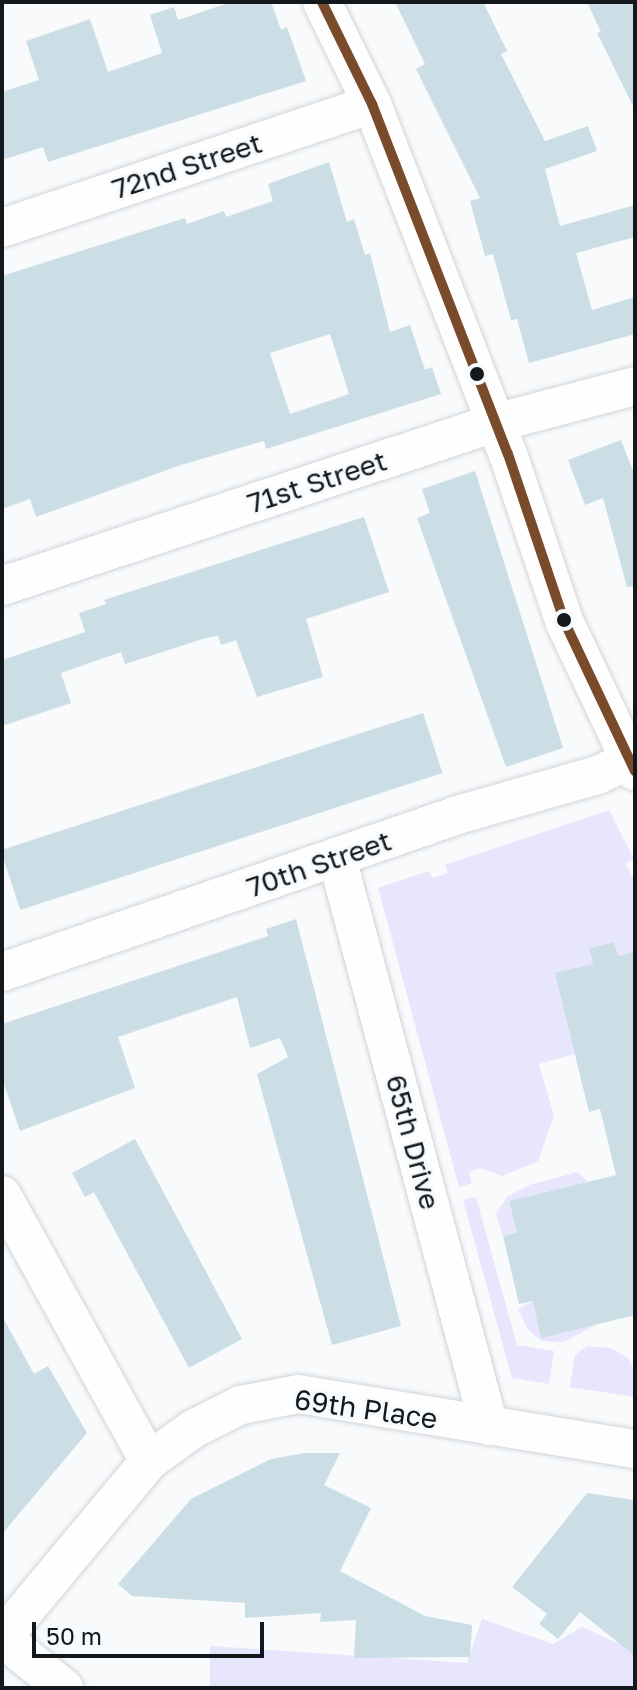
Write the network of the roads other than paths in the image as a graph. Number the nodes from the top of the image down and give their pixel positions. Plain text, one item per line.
1 (322, 2) edge
2 (372, 104) junction
3 (2, 228) edge
4 (635, 386) edge
5 (495, 423) junction
6 (2, 586) edge
7 (633, 763) edge
8 (337, 858) junction
9 (2, 972) edge
10 (2, 1195) edge
11 (489, 1426) junction
12 (635, 1449) edge
13 (149, 1461) junction
14 (2, 1638) edge
15 (64, 1688) edge

1 - 2 street
2 - 3 street, 72nd Street
2 - 5 street
4 - 5 street, 71st Street
5 - 6 street, 71st Street
5 - 7 street
7 - 8 street, 70th Street
8 - 9 street, 70th Street
8 - 11 street, 65th Drive
10 - 13 street
11 - 12 street, 69th Place
11 - 13 street, 69th Place
13 - 14 street, 69th Place
14 - 15 street

